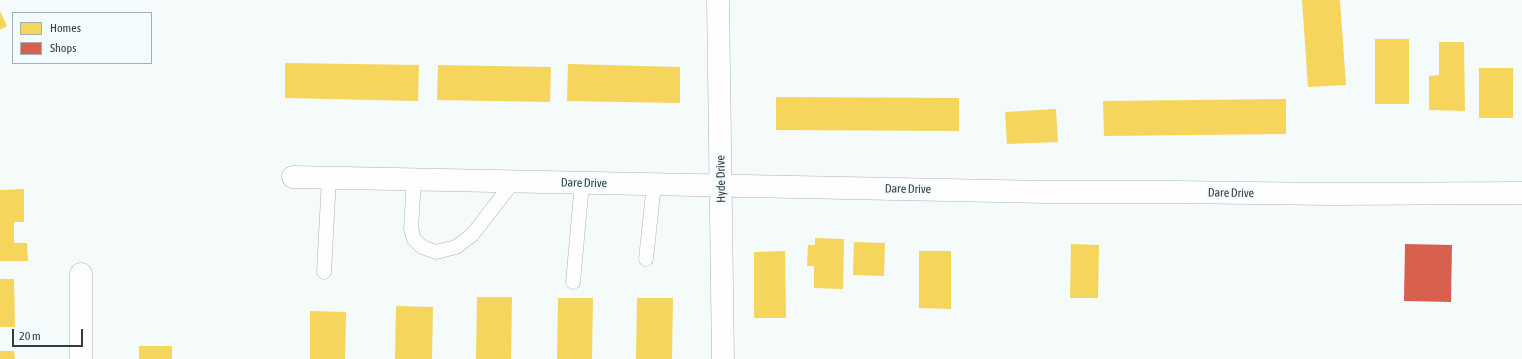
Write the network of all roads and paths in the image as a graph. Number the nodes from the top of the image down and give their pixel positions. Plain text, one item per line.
1 (718, 0) edge
2 (293, 177) dead end
3 (329, 178) junction
4 (414, 179) junction
5 (514, 181) junction
6 (582, 182) junction
7 (654, 184) junction
8 (721, 185) junction
9 (1522, 193) edge
10 (646, 259) dead end
11 (324, 272) dead end
12 (80, 274) dead end
13 (573, 282) dead end
14 (81, 359) edge
15 (723, 359) edge

1 - 8 street, Hyde Drive
2 - 3 street, Dare Drive
3 - 4 street, Dare Drive
3 - 11 lane
4 - 5 street, Dare Drive
4 - 5 lane
5 - 6 street, Dare Drive
6 - 7 street, Dare Drive
6 - 13 lane
7 - 8 street, Dare Drive
7 - 10 lane
8 - 9 street, Dare Drive
8 - 15 street, Hyde Drive
12 - 14 street

